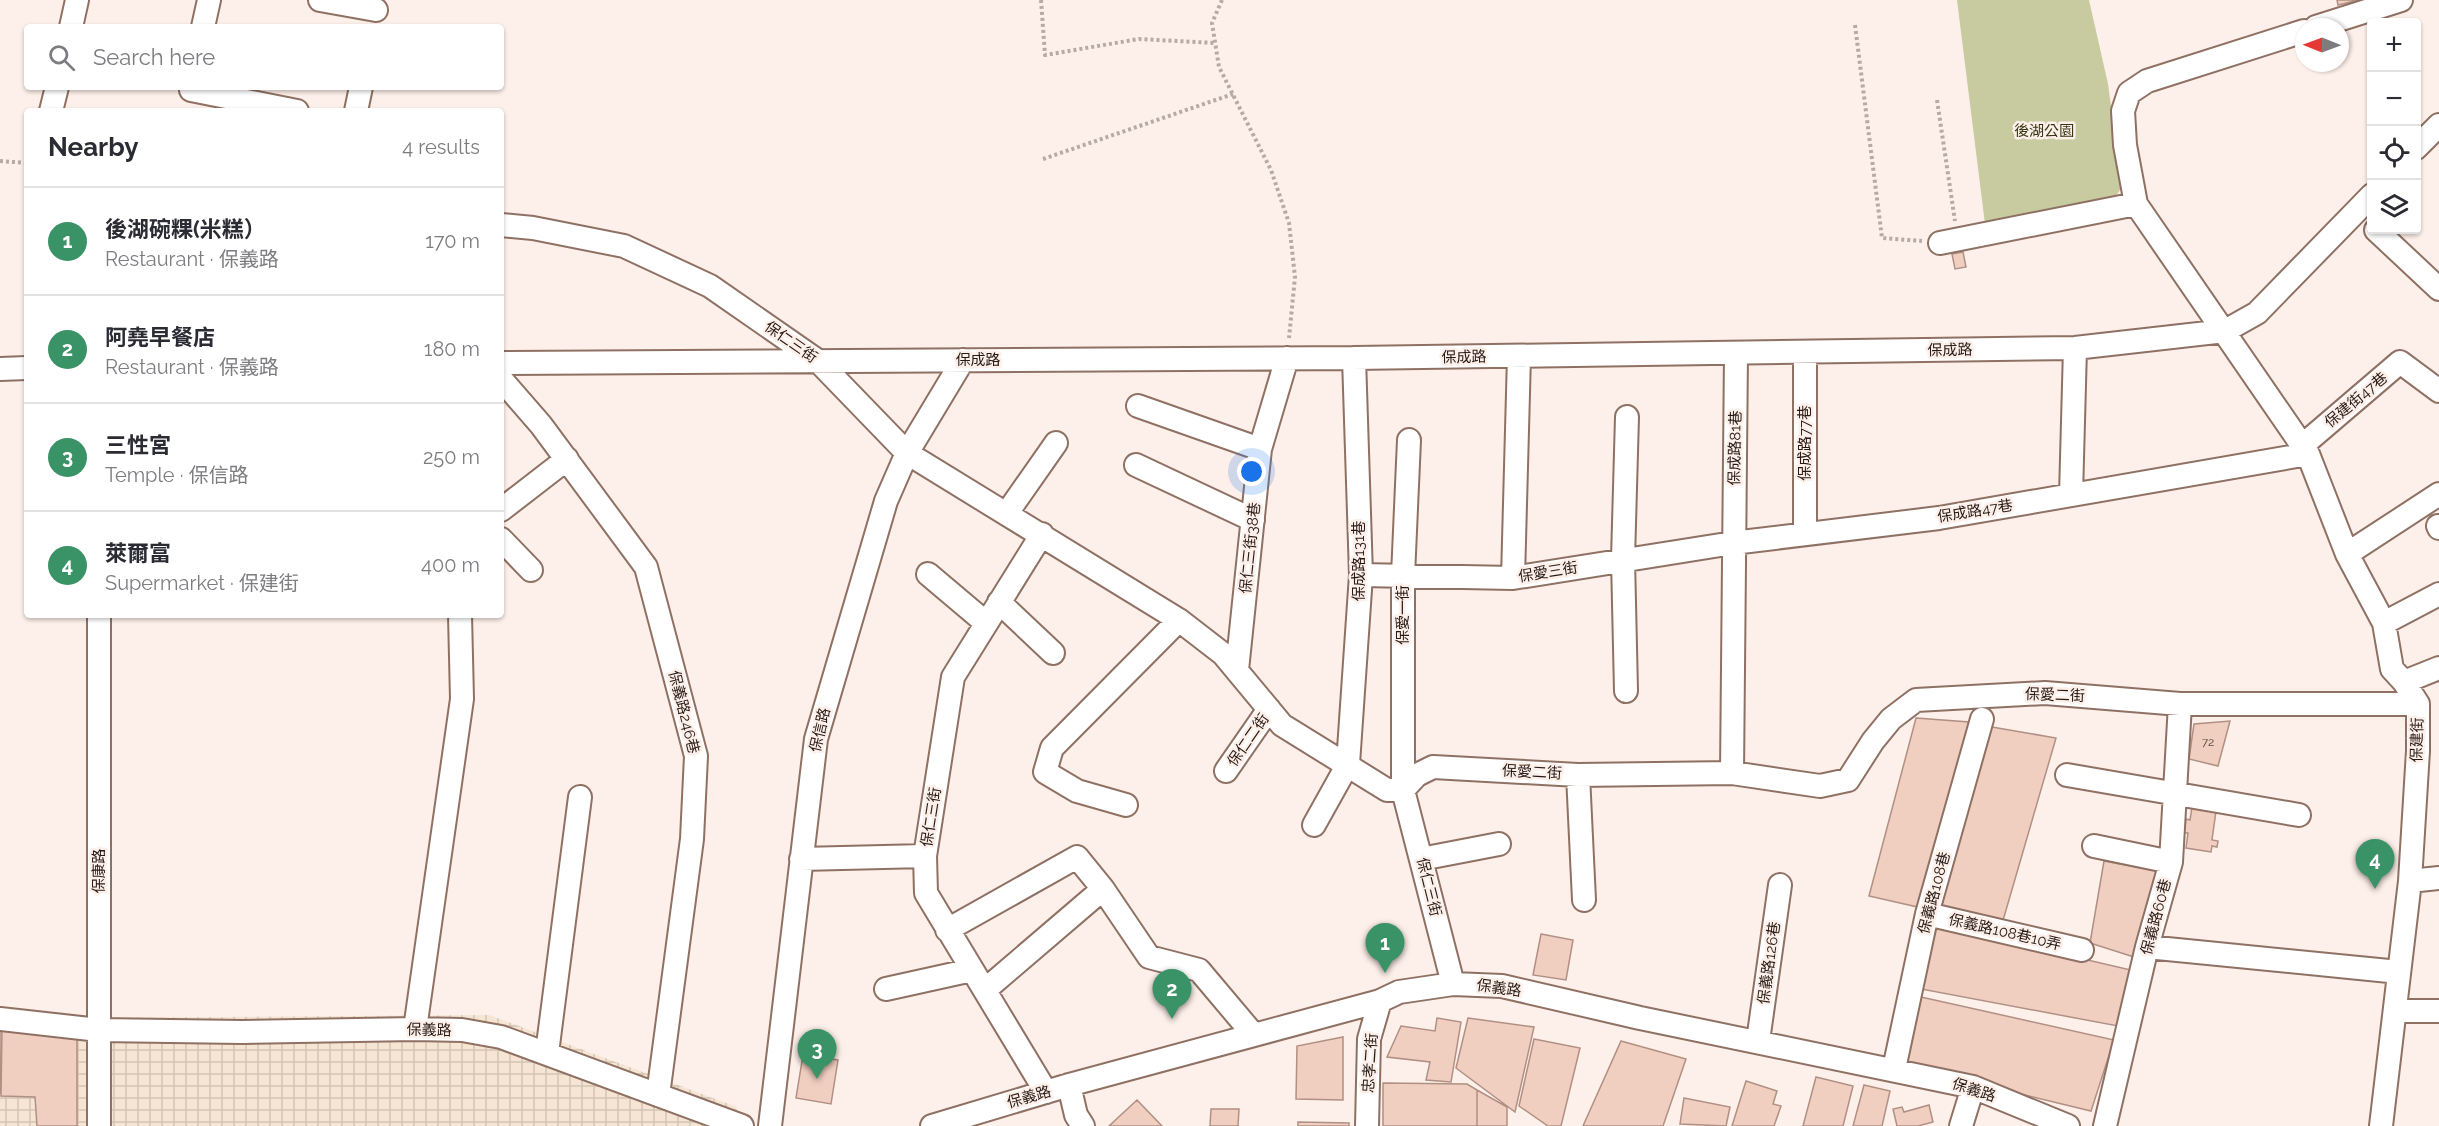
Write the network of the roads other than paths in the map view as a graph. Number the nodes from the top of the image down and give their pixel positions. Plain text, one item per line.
1 (77, 0) edge
2 (209, 0) edge
3 (320, 0) edge
4 (2401, 0) edge
5 (376, 12) edge
6 (2344, 18) edge
7 (72, 24) edge
8 (204, 24) edge
9 (2295, 34) edge
10 (56, 90) edge
11 (360, 90) edge
12 (190, 96) edge
13 (52, 108) edge
14 (276, 108) edge
15 (357, 108) edge
16 (2439, 125) edge
17 (2421, 143) edge
18 (2136, 204) junction
19 (2366, 210) edge
20 (504, 225) edge
21 (2380, 234) edge
22 (1949, 241) road end
23 (2439, 290) edge
24 (2225, 331) junction
25 (2075, 348) junction
26 (1805, 352) junction
27 (1736, 353) junction
28 (1519, 356) junction
29 (1287, 358) junction
30 (1354, 358) junction
31 (963, 360) junction
32 (818, 361) junction
33 (504, 363) edge
34 (24, 368) edge
35 (0, 369) edge
36 (504, 382) edge
37 (2439, 391) edge
38 (1138, 405) dead end
39 (1627, 417) dead end
40 (1409, 440) dead end
41 (1056, 442) dead end
42 (1260, 450) junction
43 (2305, 450) junction
44 (906, 453) junction
45 (567, 459) junction
46 (1136, 465) dead end
47 (2439, 494) edge
48 (2072, 495) junction
49 (504, 508) edge
50 (1006, 513) junction
51 (1253, 520) junction
52 (1042, 534) junction
53 (1805, 534) junction
54 (504, 542) edge
55 (1733, 543) junction
56 (2347, 554) junction
57 (1623, 559) junction
58 (531, 570) dead end
59 (928, 574) dead end
60 (1361, 575) junction
61 (1403, 576) junction
62 (1513, 578) junction
63 (2439, 594) edge
64 (999, 602) junction
65 (99, 618) edge
66 (460, 618) edge
67 (1179, 620) junction
68 (986, 623) junction
69 (2384, 623) junction
70 (1053, 653) dead end
71 (2439, 668) edge
72 (1237, 670) junction
73 (2404, 682) junction
74 (1626, 691) dead end
75 (2180, 704) junction
76 (2418, 704) junction
77 (1269, 709) junction
78 (1982, 719) dead end
79 (2429, 749) edge
80 (1348, 764) junction
81 (1226, 771) dead end
82 (1732, 773) junction
83 (1578, 775) junction
84 (2067, 775) dead end
85 (1404, 790) junction
86 (2175, 793) junction
87 (580, 797) dead end
88 (1126, 805) dead end
89 (2300, 815) dead end
90 (1314, 825) dead end
91 (1499, 844) dead end
92 (2094, 846) dead end
93 (925, 856) junction
94 (801, 859) junction
95 (1422, 859) junction
96 (2171, 862) junction
97 (2439, 878) edge
98 (2410, 881) junction
99 (1780, 885) dead end
100 (1103, 889) junction
101 (1584, 900) dead end
102 (1927, 914) junction
103 (947, 930) junction
104 (2147, 947) junction
105 (2082, 950) dead end
106 (972, 970) junction
107 (2399, 972) junction
108 (1454, 984) junction
109 (886, 990) dead end
110 (985, 990) junction
111 (1380, 1000) junction
112 (2395, 1011) junction
113 (2439, 1011) edge
114 (0, 1019) edge
115 (415, 1029) junction
116 (99, 1030) junction
117 (1253, 1034) junction
118 (1758, 1041) junction
119 (547, 1053) junction
120 (1894, 1069) junction
121 (1069, 1085) junction
122 (1973, 1087) junction
123 (1046, 1092) junction
124 (658, 1095) junction
125 (99, 1126) edge
126 (742, 1126) edge
127 (770, 1126) edge
128 (932, 1126) edge
129 (1083, 1126) edge
130 (1367, 1126) edge
131 (1961, 1126) edge
132 (2068, 1126) edge
133 (2104, 1126) edge
134 (2381, 1126) edge

1 - 7 street
2 - 8 street
3 - 5 street
4 - 6 street
9 - 18 street
10 - 13 street
11 - 15 street
12 - 14 street
16 - 17 street
18 - 22 street
18 - 24 street, 保建街
19 - 24 street, 保成路
20 - 32 street, 保仁三街
21 - 23 street
24 - 25 street, 保成路
24 - 43 street, 保建街
25 - 26 street, 保成路
25 - 48 street
26 - 27 street, 保成路
26 - 53 street, 保成路77巷
27 - 28 street, 保成路
27 - 55 street, 保成路81巷
28 - 30 street, 保成路
28 - 62 street
29 - 30 street, 保成路
29 - 31 street, 保成路
29 - 42 street, 保仁三街38巷
30 - 60 street, 保成路131巷
31 - 32 street, 保成路
31 - 44 street, 保信路
32 - 33 street, 保成路
32 - 44 street, 保仁三街
34 - 35 street
36 - 45 street, 保義路246巷
37 - 43 street, 保建街47巷
38 - 42 street
39 - 57 street
40 - 61 street, 保愛一街
41 - 50 street
42 - 51 street, 保仁三街38巷
43 - 48 street, 保成路47巷
43 - 56 street, 保建街
44 - 50 street, 保仁三街
44 - 94 street, 保信路
45 - 49 street
45 - 124 street, 保義路246巷
46 - 51 street
47 - 56 street
48 - 53 street, 保成路47巷
50 - 52 street, 保仁三街
51 - 72 street, 保仁三街38巷
52 - 64 street, 保仁三街
52 - 67 street, 保仁三街
53 - 55 street, 保成路47巷
54 - 58 street
55 - 57 street, 保愛三街
55 - 82 street
56 - 69 street, 保建街
57 - 62 street, 保愛三街
57 - 74 street
59 - 68 street
60 - 61 street, 保愛三街
60 - 80 street, 保成路131巷
61 - 62 street, 保愛三街
61 - 85 street, 保愛一街
63 - 69 street
64 - 68 street, 保仁三街
64 - 70 street
65 - 116 street, 保康路
66 - 115 street
67 - 72 street, 保仁三街
67 - 88 street
68 - 93 street, 保仁三街
69 - 73 street, 保建街
71 - 73 street
72 - 77 street, 保仁三街
73 - 76 street, 保建街
75 - 76 street, 保愛二街
75 - 82 street, 保愛二街
75 - 86 street, 保義路60巷
76 - 79 street, 保建街
77 - 80 street, 保仁三街
77 - 81 street, 保仁二街
78 - 102 street, 保義路108巷
79 - 98 street, 保建街
80 - 85 street
80 - 90 street
82 - 83 street, 保愛二街
83 - 85 street, 保愛二街
83 - 101 street
84 - 86 street
85 - 95 street, 保仁三街
86 - 89 street
86 - 96 street, 保義路60巷
87 - 119 street
91 - 95 street
92 - 96 street
93 - 94 street
93 - 103 street, 保仁三街
94 - 127 street, 保信路
95 - 108 street, 保仁三街
96 - 104 street, 保義路60巷
97 - 98 street
98 - 107 street, 保建街
99 - 118 street, 保義路126巷
100 - 103 street
100 - 110 street
100 - 117 street
102 - 105 street, 保義路108巷10弄
102 - 120 street, 保義路108巷
103 - 106 street, 保仁三街
104 - 107 street
104 - 133 street, 保義路60巷
106 - 109 street
106 - 110 street, 保仁三街
107 - 112 street, 保建街
108 - 111 street, 保義路
108 - 118 street, 保義路
110 - 123 street, 保仁三街
111 - 117 street, 保義路
111 - 130 street, 忠孝二街
112 - 113 street
112 - 134 street, 保建街
114 - 116 street, 保義路
115 - 116 street, 保義路
115 - 119 street, 保義路
116 - 125 street, 保康路
117 - 121 street, 保義路
118 - 120 street, 保義路
119 - 124 street, 保義路
120 - 122 street, 保義路
121 - 123 street, 保義路
121 - 129 street
122 - 131 street
122 - 132 street, 保義路
123 - 128 street, 保義路
124 - 126 street, 保義路

